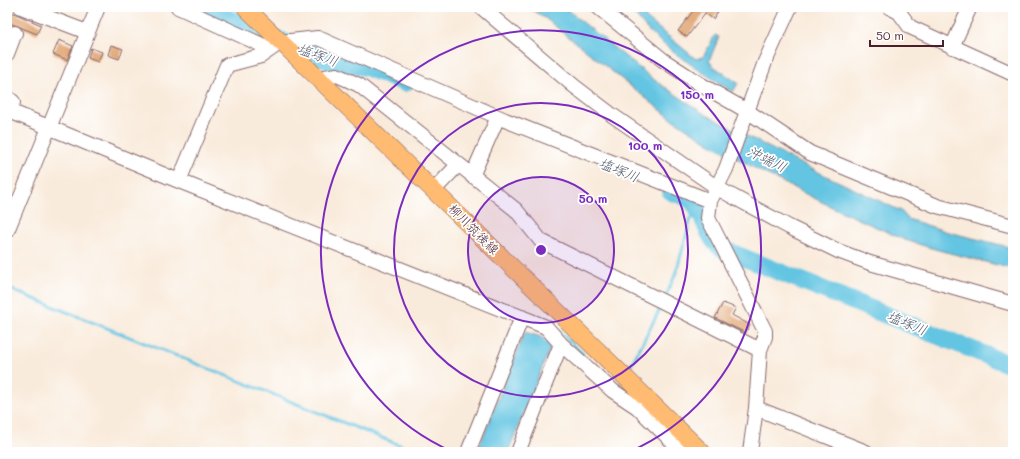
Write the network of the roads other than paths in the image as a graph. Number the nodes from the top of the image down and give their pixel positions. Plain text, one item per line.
1 (21, 7) edge
2 (98, 7) edge
3 (178, 7) edge
4 (481, 7) edge
5 (598, 7) edge
6 (790, 7) edge
7 (890, 7) edge
8 (970, 7) edge
9 (244, 9) edge
10 (87, 32) junction
11 (15, 33) dead end
12 (276, 45) junction
13 (952, 47) junction
14 (7, 54) edge
15 (1013, 74) edge
16 (319, 78) junction
17 (7, 97) edge
18 (9, 111) edge
19 (498, 117) junction
20 (745, 117) junction
21 (48, 127) junction
22 (458, 165) junction
23 (472, 176) junction
24 (179, 181) junction
25 (717, 188) junction
26 (434, 190) junction
27 (710, 201) junction
28 (1013, 226) edge
29 (7, 230) edge
30 (1013, 304) edge
31 (522, 317) junction
32 (561, 344) junction
33 (760, 350) junction
34 (756, 408) junction
35 (468, 452) edge
36 (518, 452) edge
37 (683, 452) edge
38 (702, 452) edge
39 (750, 452) edge
40 (866, 452) edge

1 - 10 street
2 - 10 street
3 - 12 street
4 - 25 street
5 - 20 street
6 - 20 street
7 - 13 street
8 - 13 street
9 - 12 main road, 柳川筑後線
10 - 21 street
11 - 14 street
12 - 16 main road, 柳川筑後線
12 - 19 street
12 - 24 street
13 - 15 street
16 - 22 street
16 - 26 main road, 柳川筑後線
17 - 18 street
18 - 21 street
19 - 23 street
19 - 27 street
20 - 25 street
20 - 28 street
21 - 24 street
21 - 29 street
22 - 23 street
22 - 26 street
23 - 33 street
24 - 31 street
25 - 27 street
25 - 30 street
26 - 38 main road, 柳川筑後線
27 - 33 street
31 - 32 street
31 - 35 street
32 - 36 street
32 - 37 street
33 - 34 street
34 - 39 street
34 - 40 street

